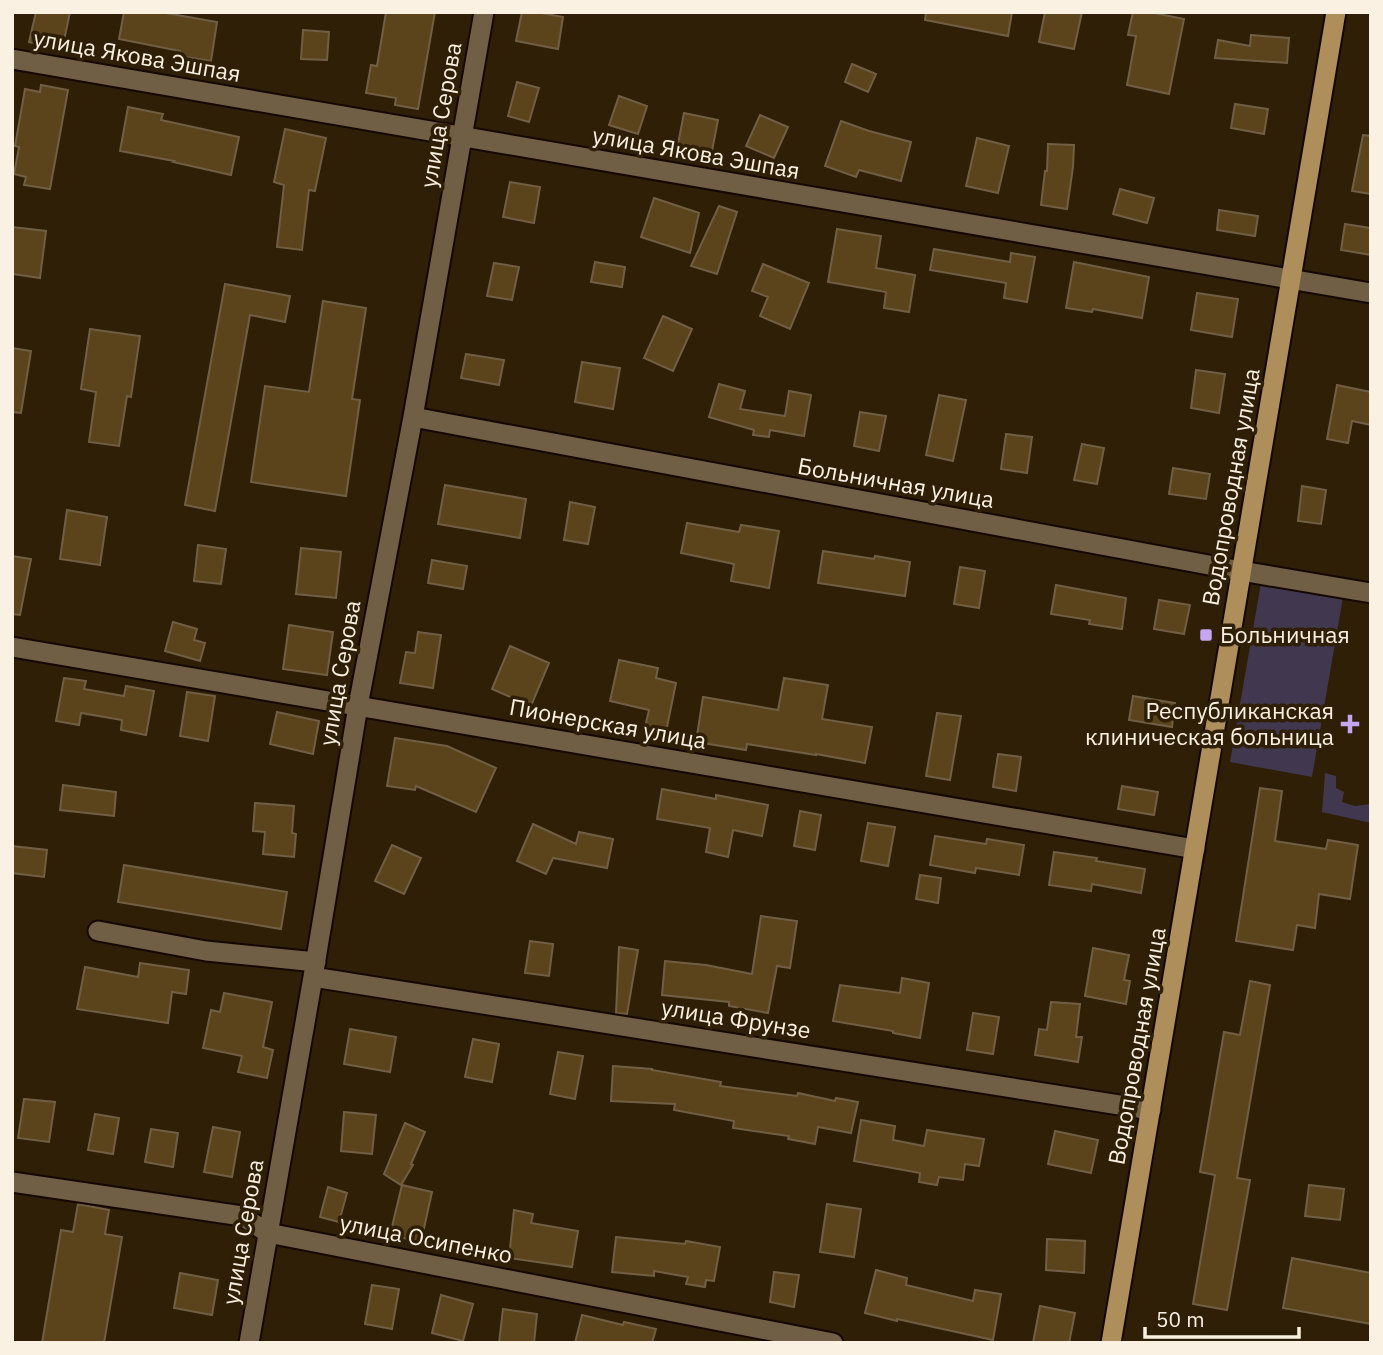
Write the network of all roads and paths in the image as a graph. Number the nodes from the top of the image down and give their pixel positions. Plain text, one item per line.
1 (484, 12) edge
2 (1336, 12) edge
3 (12, 60) edge
4 (463, 138) junction
5 (1290, 279) junction
6 (1371, 293) edge
7 (413, 417) junction
8 (1241, 571) junction
9 (1371, 593) edge
10 (12, 647) edge
11 (358, 706) junction
12 (1195, 849) junction
13 (98, 932) dead end
14 (314, 969) junction
15 (1151, 1110) junction
16 (12, 1182) edge
17 (268, 1233) junction
18 (249, 1343) edge
19 (833, 1343) edge
20 (1111, 1343) edge

1 - 4 street, улица Серова
2 - 5 main road, Водопроводная улица
3 - 4 street, улица Якова Эшпая
4 - 5 street, улица Якова Эшпая
4 - 7 street, улица Серова
5 - 6 street, улица Якова Эшпая
5 - 8 main road, Водопроводная улица
7 - 8 street, Больничная улица
7 - 11 street, улица Серова
8 - 9 street, Больничная улица
8 - 12 main road, Водопроводная улица
10 - 11 street, Пионерская улица
11 - 12 street, Пионерская улица
11 - 14 street, улица Серова
12 - 15 main road, Водопроводная улица
13 - 14 street, улица Фрунзе
14 - 15 street, улица Фрунзе
14 - 17 street, улица Серова
15 - 20 main road, Водопроводная улица
16 - 17 street, улица Осипенко
17 - 18 street, улица Серова
17 - 19 street, улица Осипенко

